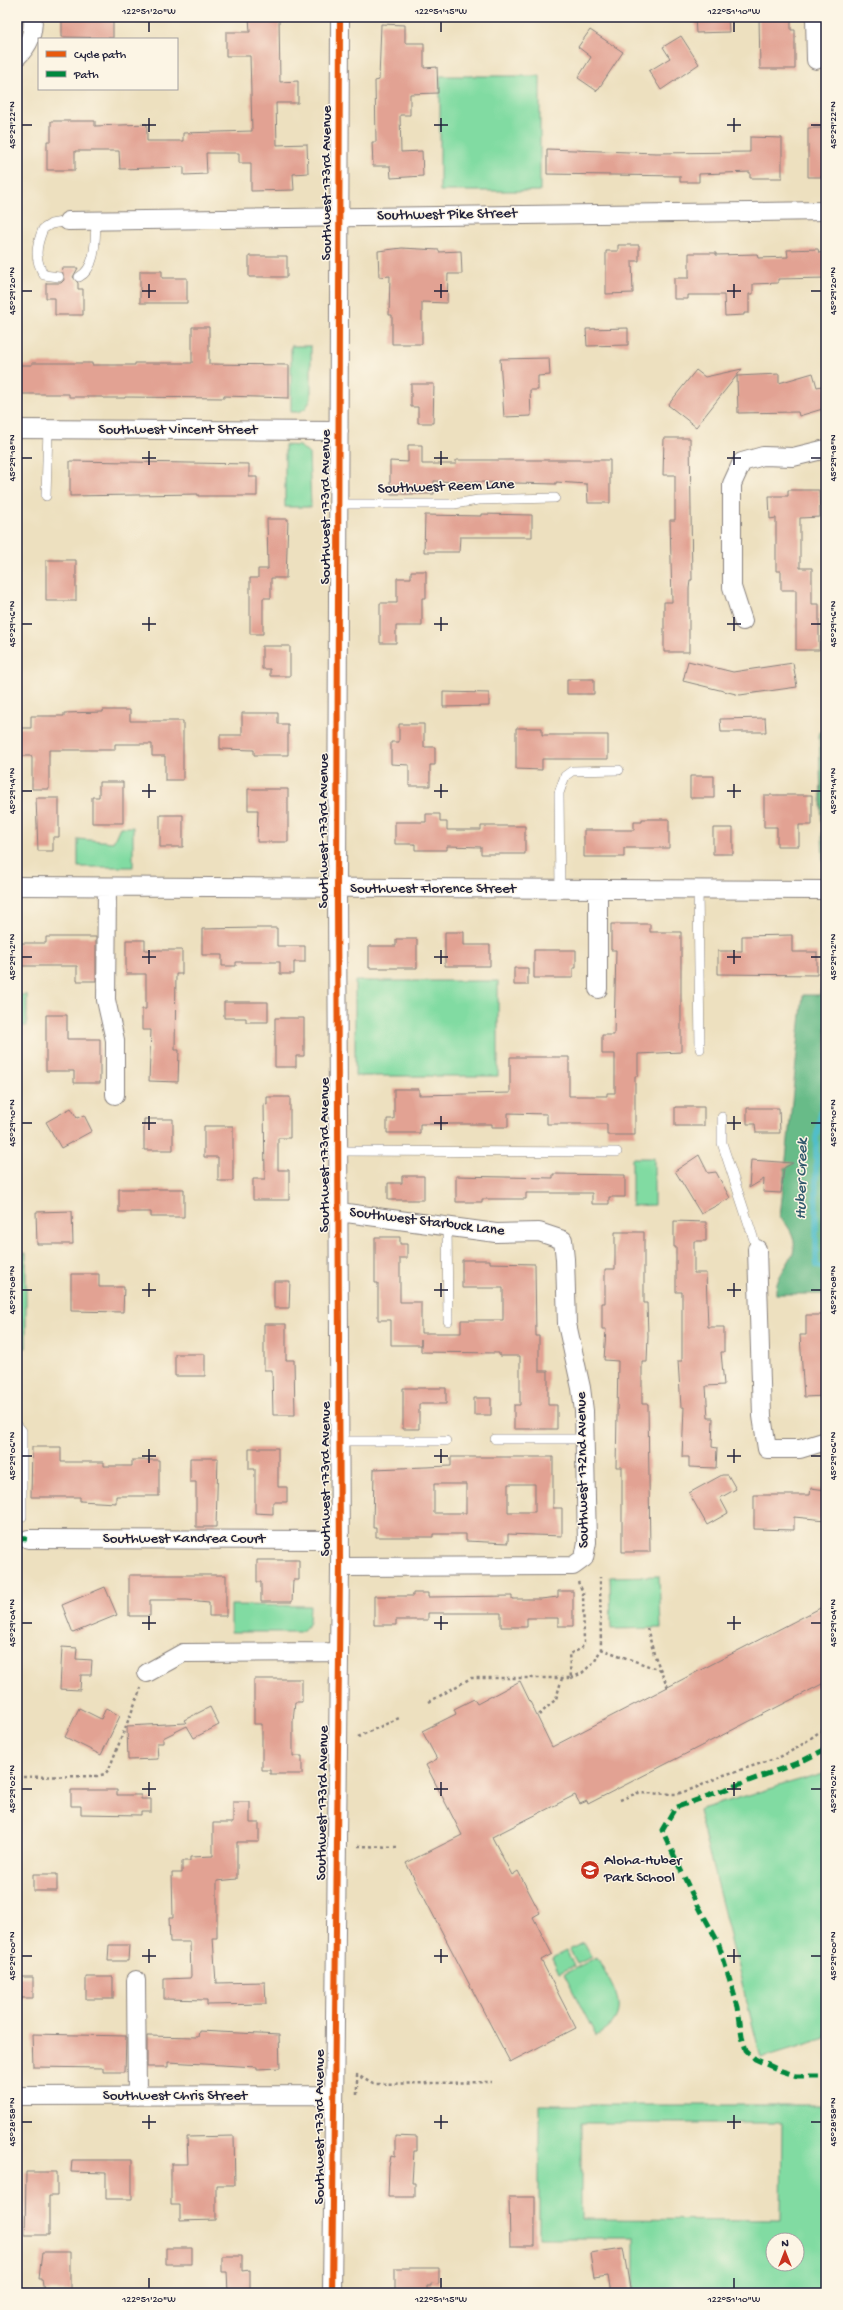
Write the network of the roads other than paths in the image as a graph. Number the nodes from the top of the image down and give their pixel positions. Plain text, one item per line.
1 (33, 17) edge
2 (340, 17) edge
3 (815, 17) edge
4 (22, 52) edge
5 (816, 60) dead end
6 (826, 210) edge
7 (340, 216) junction
8 (96, 220) junction
9 (68, 221) joint
10 (59, 276) dead end
11 (78, 276) dead end
12 (17, 429) edge
13 (48, 429) junction
14 (339, 431) junction
15 (826, 449) edge
16 (46, 496) dead end
17 (555, 498) dead end
18 (338, 504) junction
19 (743, 621) dead end
20 (619, 770) dead end
21 (17, 886) edge
22 (106, 887) junction
23 (337, 889) junction
24 (560, 889) junction
25 (598, 890) junction
26 (698, 890) junction
27 (826, 890) edge
28 (598, 989) dead end
29 (700, 1049) dead end
30 (115, 1095) dead end
31 (722, 1117) dead end
32 (338, 1151) junction
33 (617, 1152) dead end
34 (338, 1212) junction
35 (447, 1225) junction
36 (562, 1240) joint
37 (757, 1249) joint
38 (448, 1321) dead end
39 (17, 1425) edge
40 (495, 1439) dead end
41 (585, 1439) junction
42 (338, 1441) junction
43 (446, 1441) dead end
44 (826, 1441) edge
45 (22, 1517) dead end
46 (28, 1539) dead end
47 (340, 1540) junction
48 (340, 1567) junction
49 (338, 1652) junction
50 (147, 1673) road end
51 (136, 1980) dead end
52 (333, 2095) junction
53 (17, 2096) edge
54 (137, 2096) junction
55 (332, 2293) edge

1 - 4 street
2 - 7 street, Southwest 173rd Avenue
3 - 5 street
6 - 7 street, Southwest Pike Street
7 - 8 street, Southwest Pike Street
7 - 14 street, Southwest 173rd Avenue
8 - 9 street, Southwest Pike Street
8 - 11 lane
9 - 10 lane
12 - 13 street, Southwest Vincent Street
13 - 14 street, Southwest Vincent Street
13 - 16 lane
14 - 18 street, Southwest 173rd Avenue
15 - 19 street
17 - 18 lane, Southwest Reem Lane
18 - 23 street, Southwest 173rd Avenue
20 - 24 lane
21 - 22 street, Southwest Florence Street
22 - 23 street, Southwest Florence Street
22 - 30 street
23 - 24 street, Southwest Florence Street
23 - 32 street, Southwest 173rd Avenue
24 - 25 street, Southwest Florence Street
25 - 26 street, Southwest Florence Street
25 - 28 street
26 - 27 street, Southwest Florence Street
26 - 29 lane
31 - 37 lane
32 - 33 lane
32 - 34 street, Southwest 173rd Avenue
34 - 35 street, Southwest Starbuck Lane
34 - 42 street, Southwest 173rd Avenue
35 - 36 street, Southwest Starbuck Lane
35 - 38 lane
36 - 41 street, Southwest 172nd Avenue
37 - 44 street
39 - 45 lane
40 - 41 lane
41 - 48 street, Southwest 172nd Avenue
42 - 43 lane
42 - 47 street, Southwest 173rd Avenue
46 - 47 street, Southwest Kandrea Court
47 - 48 street, Southwest 173rd Avenue
48 - 49 street, Southwest 173rd Avenue
49 - 50 street
49 - 52 street, Southwest 173rd Avenue
51 - 54 street
52 - 54 street, Southwest Chris Street
52 - 55 street, Southwest 173rd Avenue
53 - 54 street, Southwest Chris Street

